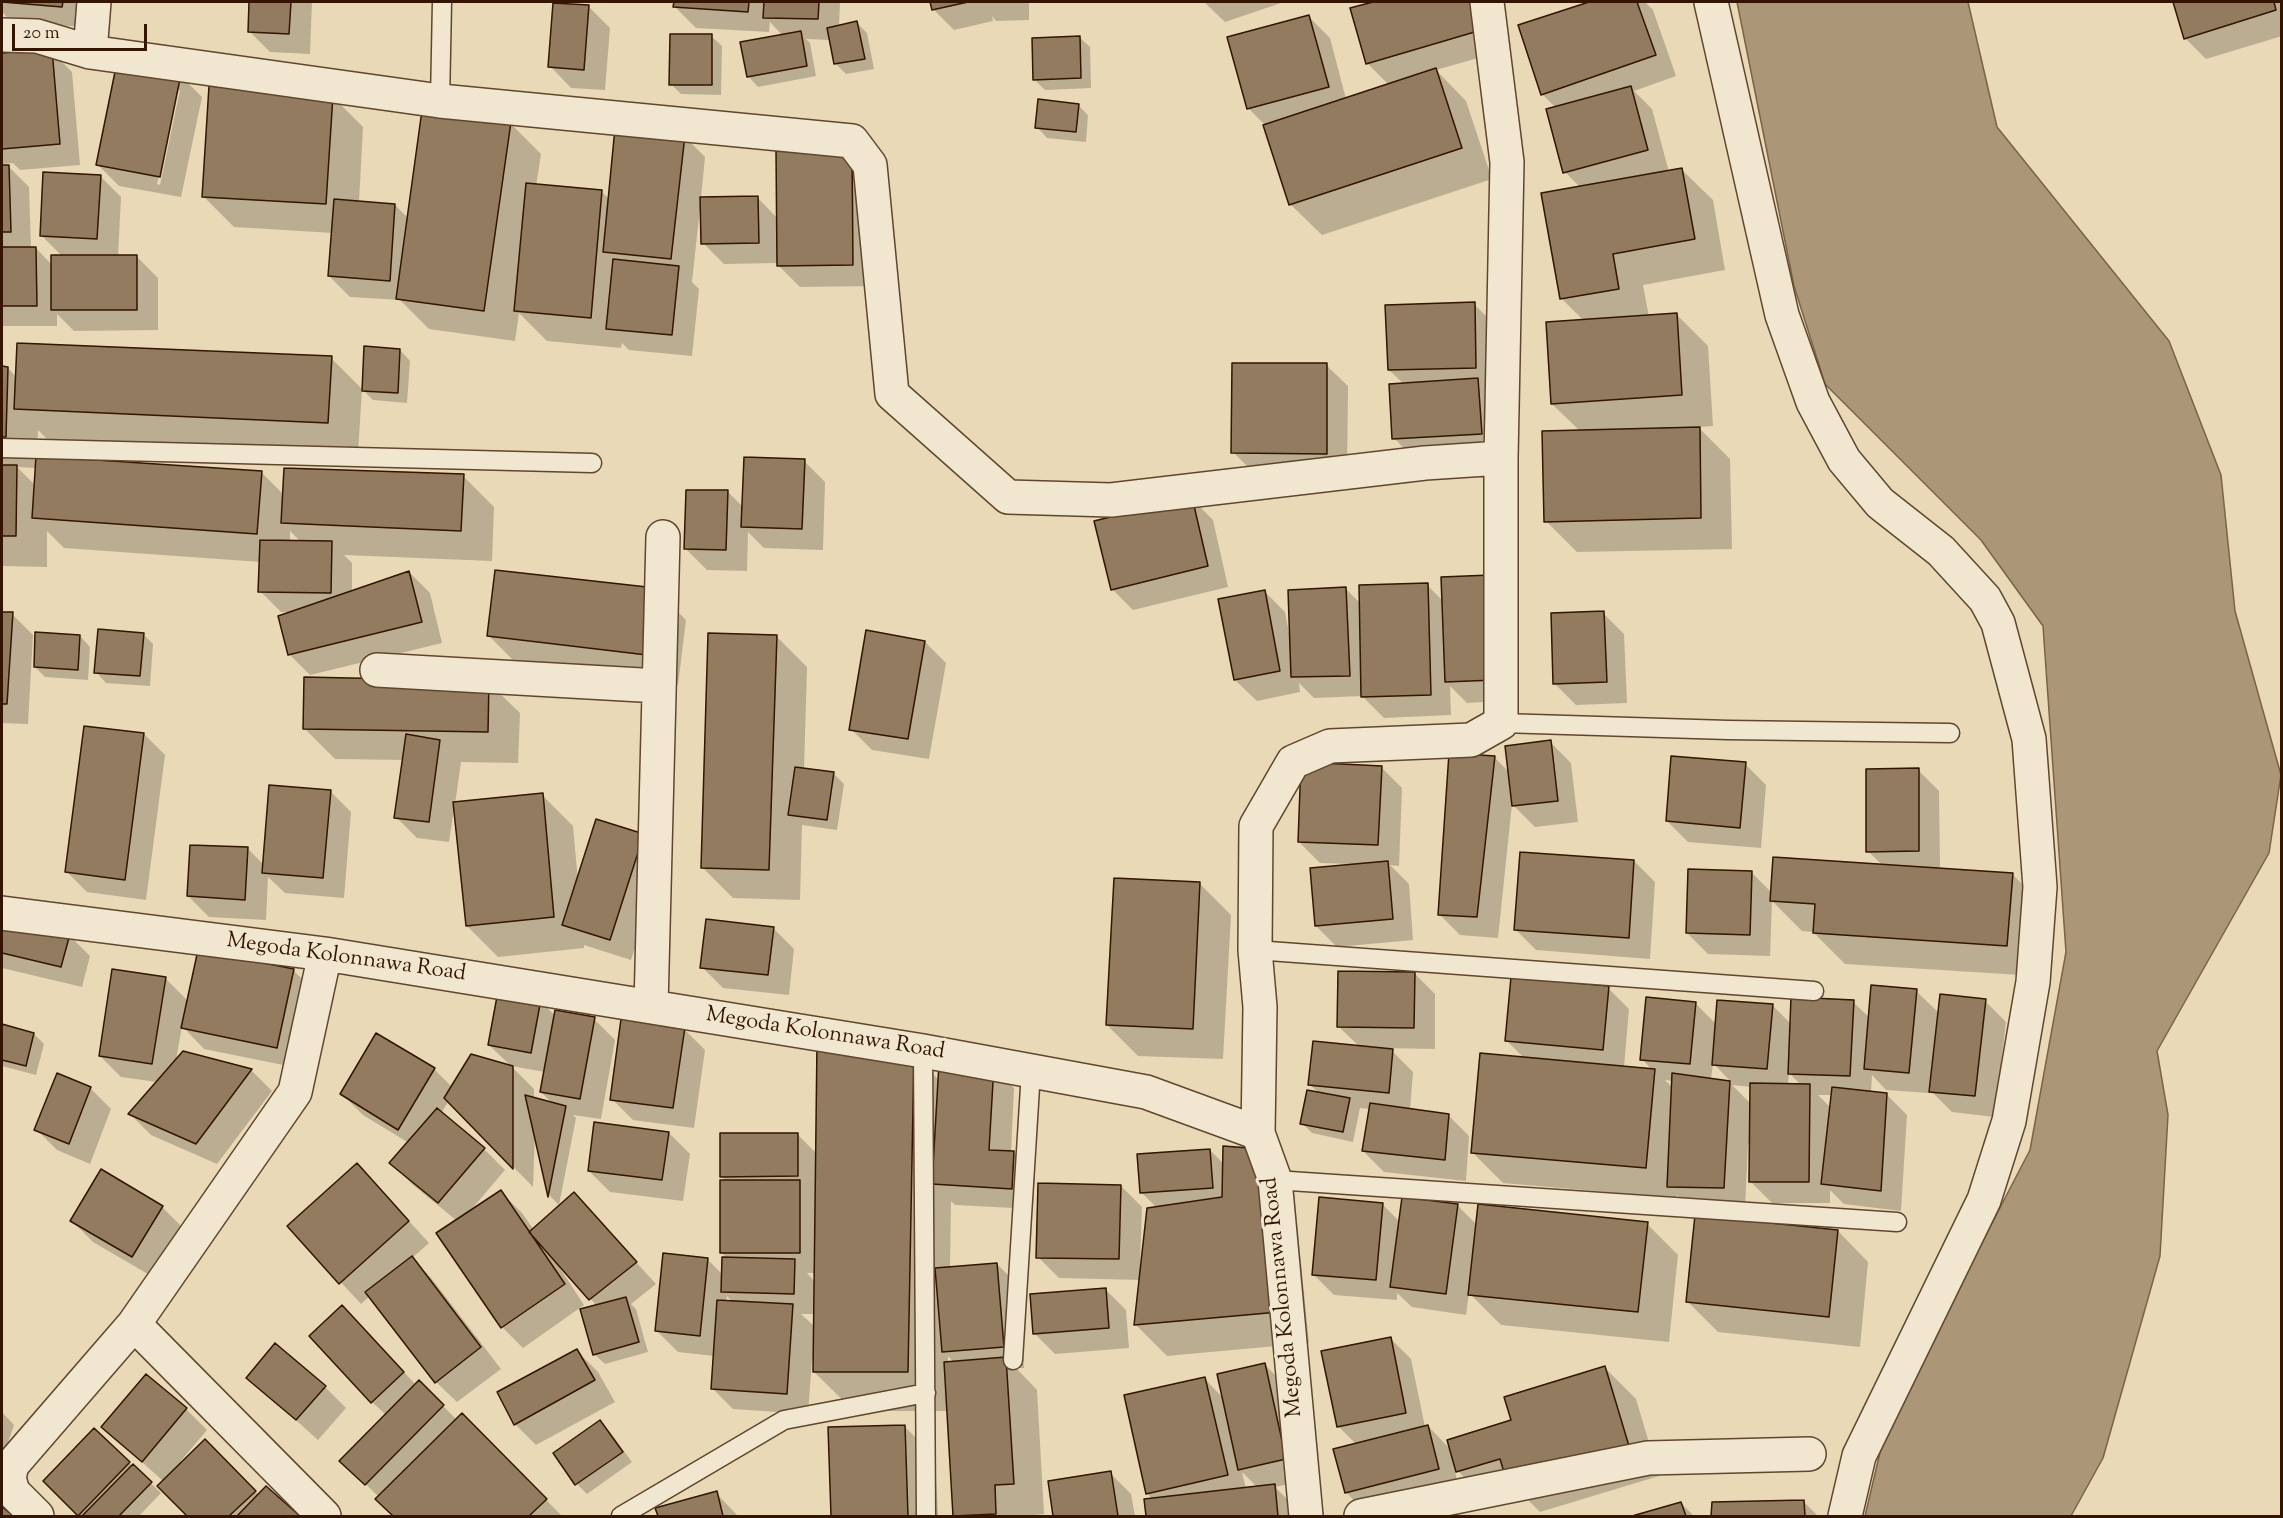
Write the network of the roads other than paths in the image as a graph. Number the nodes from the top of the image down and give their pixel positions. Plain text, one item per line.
1 (94, 2) edge
2 (442, 2) edge
3 (1487, 2) edge
4 (1711, 2) edge
5 (2, 35) edge
6 (90, 52) junction
7 (440, 101) junction
8 (2, 448) edge
9 (1501, 458) junction
10 (592, 463) dead end
11 (663, 537) dead end
12 (377, 670) dead end
13 (659, 686) junction
14 (1501, 723) junction
15 (1950, 733) dead end
16 (2, 913) edge
17 (1256, 950) junction
18 (325, 954) junction
19 (1814, 991) dead end
20 (651, 1006) junction
21 (923, 1051) junction
22 (1031, 1071) junction
23 (1258, 1133) junction
24 (1275, 1180) junction
25 (1897, 1222) dead end
26 (134, 1324) junction
27 (1013, 1360) dead end
28 (926, 1393) junction
29 (1809, 1454) dead end
30 (37, 1516) edge
31 (324, 1516) edge
32 (621, 1516) edge
33 (926, 1516) edge
34 (1306, 1516) edge
35 (1361, 1516) edge
36 (1845, 1516) edge

1 - 6 street
2 - 7 lane
3 - 9 street
4 - 36 street
5 - 6 street
6 - 7 street
7 - 9 street
8 - 10 lane
9 - 14 street
11 - 13 street
12 - 13 street
13 - 20 street
14 - 15 lane
14 - 17 street
16 - 18 street, Megoda Kolonnawa Road
17 - 19 lane
17 - 23 street
18 - 20 street, Megoda Kolonnawa Road
18 - 26 street
20 - 21 street, Megoda Kolonnawa Road
21 - 22 street, Megoda Kolonnawa Road
21 - 28 lane
22 - 23 street, Megoda Kolonnawa Road
22 - 27 lane
23 - 24 street, Megoda Kolonnawa Road
24 - 25 lane
24 - 34 street, Megoda Kolonnawa Road
26 - 30 street
26 - 31 street
28 - 32 lane
28 - 33 lane
29 - 35 street

